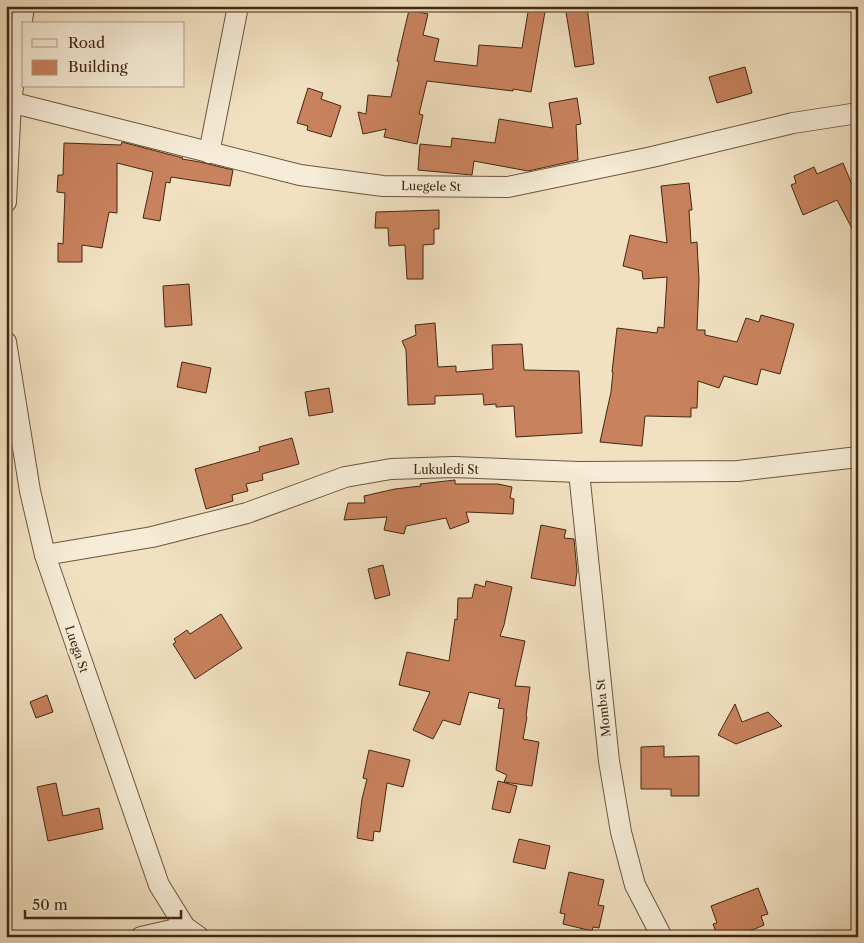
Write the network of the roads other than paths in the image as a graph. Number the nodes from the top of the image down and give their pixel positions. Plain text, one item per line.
1 (24, 6) edge
2 (238, 6) edge
3 (8, 102) edge
4 (858, 113) edge
5 (209, 153) junction
6 (6, 202) edge
7 (6, 342) edge
8 (858, 458) edge
9 (579, 472) junction
10 (45, 555) junction
11 (192, 932) edge
12 (140, 937) edge
13 (662, 937) edge

1 - 3 street
2 - 5 street
3 - 5 street, Luegele St
3 - 6 street
4 - 5 street, Luegele St
7 - 10 street, Luega St
8 - 9 street, Lukuledi St
9 - 10 street, Lukuledi St
9 - 13 street, Momba St
10 - 11 street, Luega St
11 - 12 street

